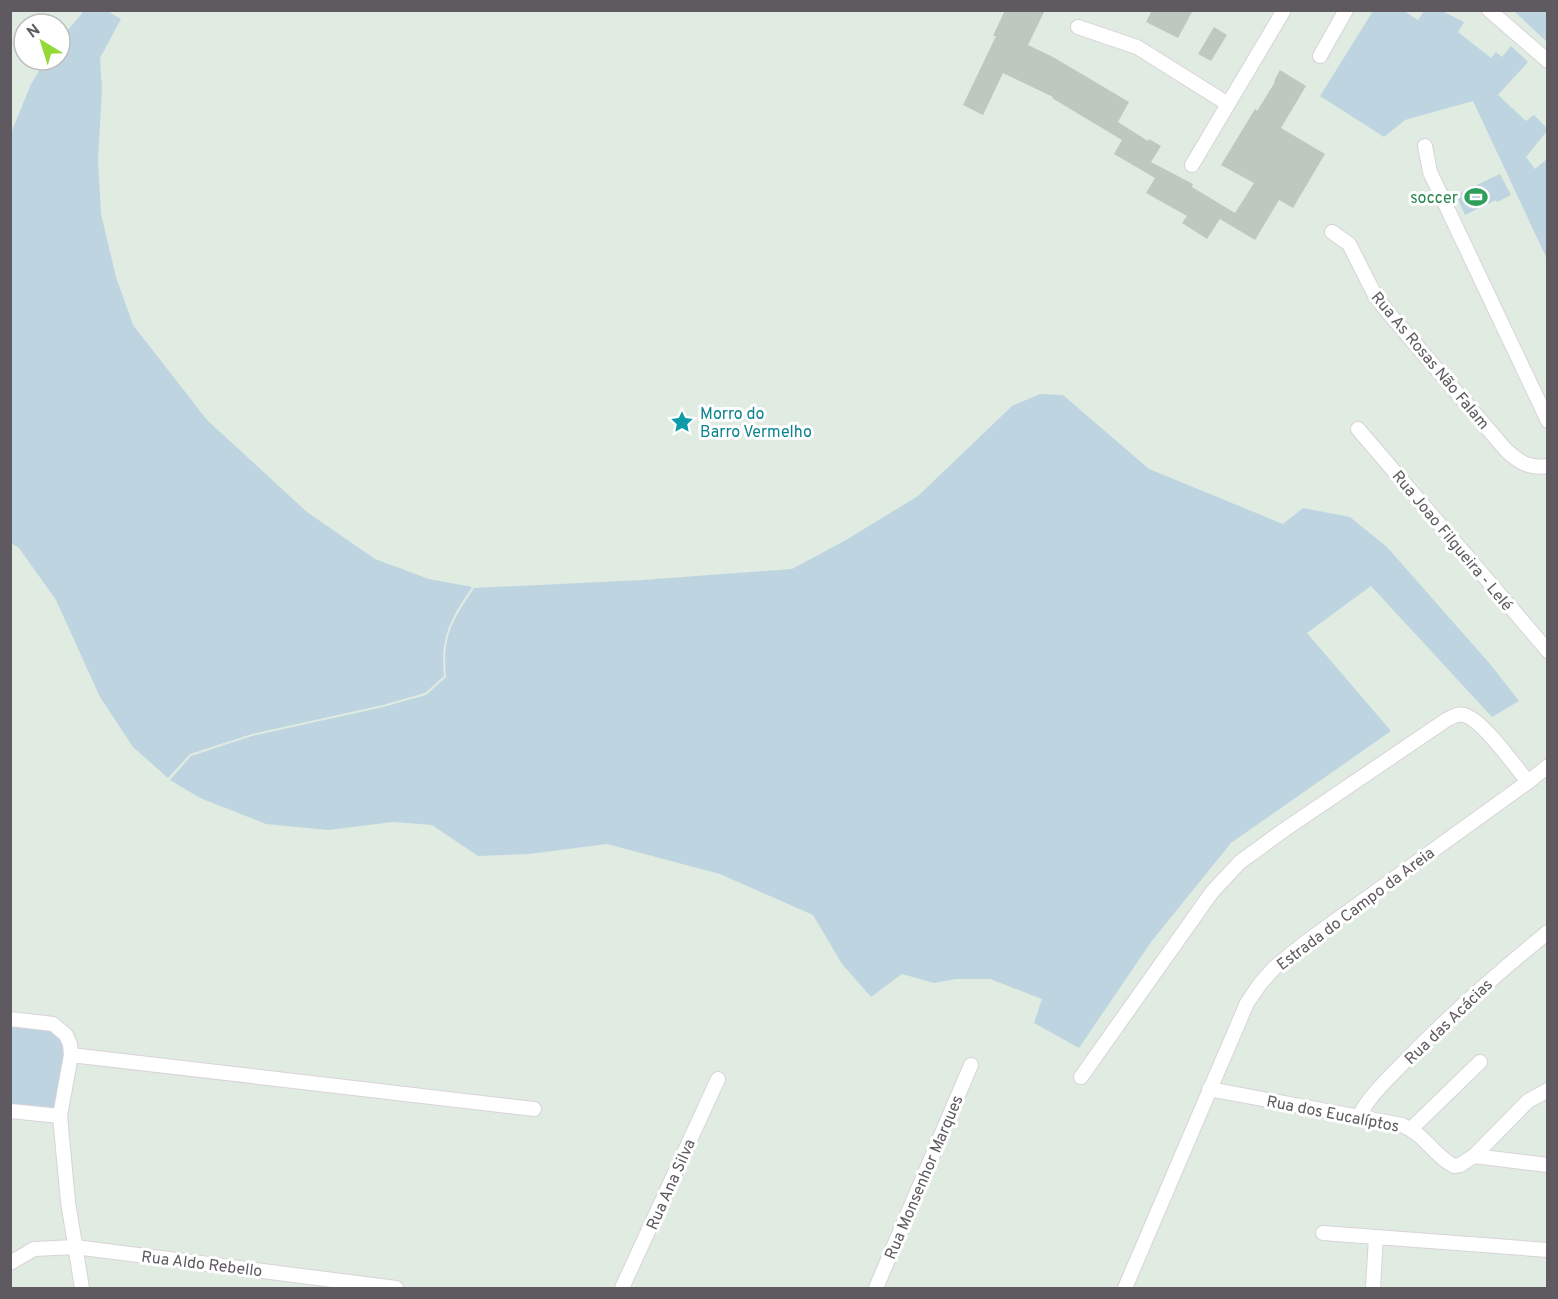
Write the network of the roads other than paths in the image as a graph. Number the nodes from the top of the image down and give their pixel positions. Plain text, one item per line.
1 (1284, 10) edge
2 (1346, 10) edge
3 (1489, 10) edge
4 (1078, 27) dead end
5 (1320, 56) dead end
6 (1548, 61) edge
7 (1228, 104) junction
8 (1425, 146) dead end
9 (1192, 165) dead end
10 (1332, 232) dead end
11 (1548, 421) edge
12 (1358, 429) dead end
13 (1548, 466) edge
14 (1548, 651) edge
15 (1548, 766) edge
16 (1528, 782) junction
17 (1548, 932) edge
18 (10, 1019) edge
19 (71, 1055) junction
20 (1480, 1062) dead end
21 (971, 1065) dead end
22 (1081, 1077) dead end
23 (718, 1079) dead end
24 (1209, 1089) junction
25 (1548, 1090) edge
26 (534, 1109) dead end
27 (10, 1111) edge
28 (60, 1116) junction
29 (1358, 1118) junction
30 (1411, 1129) junction
31 (1474, 1156) junction
32 (1548, 1165) edge
33 (1323, 1233) dead end
34 (1376, 1238) junction
35 (75, 1247) junction
36 (1548, 1250) edge
37 (10, 1263) edge
38 (81, 1288) edge
39 (396, 1288) edge
40 (622, 1288) edge
41 (876, 1288) edge
42 (1125, 1288) edge
43 (1373, 1288) edge

1 - 7 street
2 - 5 street
3 - 6 street
4 - 7 street
7 - 9 street
8 - 11 street
10 - 13 street, Rua As Rosas Não Falam
12 - 14 street, Rua Joao Filgueira - Lelé
15 - 16 street, Estrada do Campo da Areia
16 - 22 street
16 - 24 street, Estrada do Campo da Areia
17 - 29 street, Rua das Acácias
18 - 19 street
19 - 26 street
19 - 28 street
20 - 30 street
21 - 41 street, Rua Monsenhor Marques
23 - 40 street, Rua Ana Silva
24 - 29 street, Rua dos Eucalíptos
24 - 42 street, Estrada do Campo da Areia
25 - 31 street
27 - 28 street
28 - 35 street
29 - 30 street, Rua dos Eucalíptos
30 - 31 street, Rua dos Eucalíptos
31 - 32 street, Rua dos Eucalíptos
33 - 34 street
34 - 36 street
34 - 43 street
35 - 37 street, Rua Aldo Rebello
35 - 38 street
35 - 39 street, Rua Aldo Rebello

